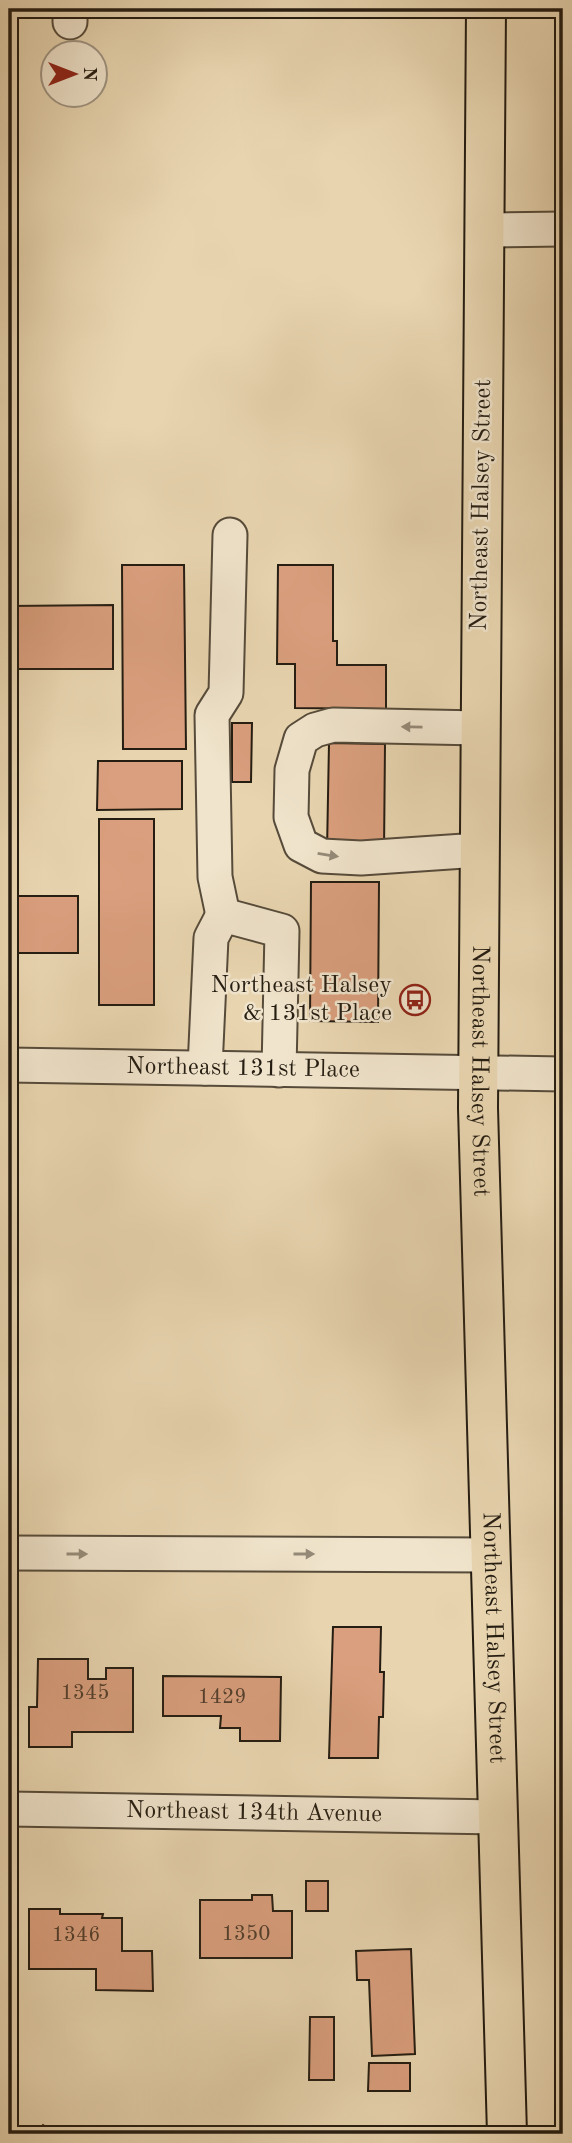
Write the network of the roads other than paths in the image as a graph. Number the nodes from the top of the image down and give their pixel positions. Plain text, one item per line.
1 (486, 9) edge
2 (563, 229) edge
3 (484, 230) junction
4 (230, 535) dead end
5 (480, 728) junction
6 (479, 850) junction
7 (223, 915) junction
8 (9, 1065) edge
9 (205, 1068) junction
10 (279, 1070) junction
11 (478, 1073) junction
12 (563, 1074) edge
13 (9, 1553) edge
14 (490, 1555) junction
15 (9, 1809) edge
16 (499, 1817) junction
17 (507, 2134) edge

1 - 3 main road, Northeast Halsey Street
2 - 3 street
3 - 5 main road, Northeast Halsey Street
4 - 7 street
5 - 6 main road, Northeast Halsey Street
5 -> 6 street
6 - 11 main road, Northeast Halsey Street
7 - 9 street
7 - 10 street
8 - 9 street, Northeast 131st Place
9 - 10 street, Northeast 131st Place
10 - 11 street, Northeast 131st Place
11 - 12 street, Northeast 131st Place
11 - 14 main road, Northeast Halsey Street
13 -> 14 street
14 - 16 main road, Northeast Halsey Street
15 - 16 street, Northeast 134th Avenue
16 - 17 main road, Northeast Halsey Street

